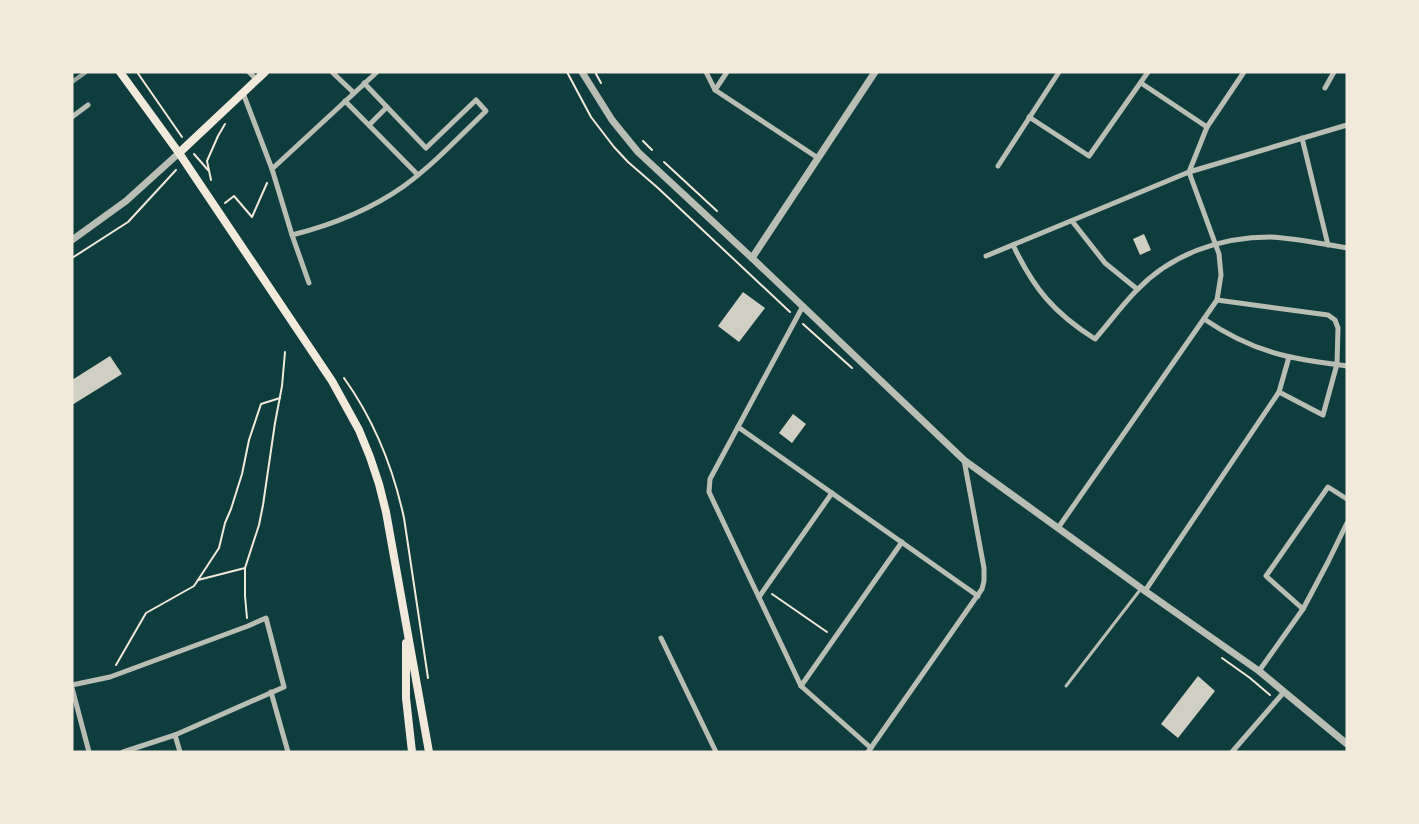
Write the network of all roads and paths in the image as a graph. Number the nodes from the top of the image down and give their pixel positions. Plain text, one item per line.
1 (120, 72) edge
2 (137, 72) edge
3 (249, 72) edge
4 (265, 72) edge
5 (332, 72) edge
6 (377, 72) edge
7 (567, 72) edge
8 (582, 72) edge
9 (596, 72) edge
10 (706, 72) edge
11 (727, 72) edge
12 (875, 72) edge
13 (1059, 72) edge
14 (1148, 72) edge
15 (1244, 72) edge
16 (1323, 72) edge
17 (1333, 74) edge
18 (257, 80) junction
19 (364, 83) junction
20 (573, 83) dead end
21 (1140, 83) junction
22 (1325, 88) dead end
23 (606, 90) dead end
24 (715, 90) junction
25 (243, 93) junction
26 (354, 93) junction
27 (345, 101) junction
28 (88, 105) dead end
29 (387, 107) junction
30 (72, 117) edge
31 (1029, 117) junction
32 (369, 125) junction
33 (1347, 125) edge
34 (1207, 127) junction
35 (639, 136) dead end
36 (1302, 138) junction
37 (188, 146) junction
38 (653, 151) dead end
39 (179, 153) junction
40 (818, 158) junction
41 (661, 159) dead end
42 (185, 162) junction
43 (998, 166) dead end
44 (272, 169) junction
45 (209, 172) dead end
46 (1189, 172) junction
47 (418, 175) junction
48 (260, 201) dead end
49 (717, 211) dead end
50 (1072, 221) junction
51 (292, 235) junction
52 (72, 240) edge
53 (1215, 244) junction
54 (1013, 245) junction
55 (1328, 245) junction
56 (1347, 248) edge
57 (986, 256) dead end
58 (72, 258) edge
59 (752, 258) junction
60 (309, 283) dead end
61 (1137, 289) junction
62 (1217, 300) junction
63 (803, 306) junction
64 (1204, 319) junction
65 (285, 352) dead end
66 (1289, 357) junction
67 (1338, 364) junction
68 (1347, 366) edge
69 (1279, 392) junction
70 (280, 398) junction
71 (738, 427) junction
72 (964, 460) junction
73 (832, 493) junction
74 (1347, 499) edge
75 (1347, 523) edge
76 (1058, 528) junction
77 (902, 542) junction
78 (245, 568) junction
79 (198, 580) junction
80 (765, 589) junction
81 (1143, 590) junction
82 (978, 596) junction
83 (759, 597) junction
84 (1303, 609) junction
85 (248, 626) junction
86 (406, 628) junction
87 (661, 638) dead end
88 (835, 638) junction
89 (1259, 671) junction
90 (110, 677) junction
91 (801, 686) junction
92 (1066, 686) dead end
93 (72, 687) edge
94 (271, 692) junction
95 (1284, 692) junction
96 (175, 735) junction
97 (1347, 744) edge
98 (870, 750) edge
99 (88, 752) edge
100 (123, 752) edge
101 (180, 752) edge
102 (288, 752) edge
103 (412, 752) edge
104 (429, 752) edge
105 (716, 752) edge
106 (1232, 752) edge

1 - 39 main road
2 - 37 path
3 - 18 street
4 - 18 main road
5 - 26 street
6 - 19 street
7 - 20 path
8 - 59 street
9 - 23 path
10 - 24 street
11 - 24 street
12 - 40 street
13 - 31 street
14 - 21 street
15 - 34 street
16 - 17 street
17 - 22 street
18 - 25 main road
19 - 26 street
19 - 29 street
21 - 31 street
21 - 34 street
24 - 40 street
25 - 37 main road
25 - 44 street
26 - 27 street
27 - 32 street
27 - 44 street
28 - 30 street
29 - 32 street
29 - 47 street
31 - 43 street
32 - 47 street
33 - 36 street
34 - 46 street
35 - 38 path
36 - 46 street
36 - 55 street
37 - 39 main road
39 - 42 main road
39 - 52 street
40 - 59 street
41 - 49 path
42 - 45 path
42 - 58 path
42 - 86 main road
44 - 48 path
44 - 51 street
46 - 50 street
46 - 53 street
47 - 51 street
50 - 54 street
50 - 61 street
51 - 60 street
53 - 55 street
53 - 61 street
53 - 62 street
54 - 57 street
54 - 61 street
55 - 56 street
59 - 63 street
62 - 64 street
62 - 67 street
63 - 71 street
63 - 72 street
64 - 66 street
64 - 76 street
65 - 70 path
66 - 67 street
66 - 69 street
67 - 68 street
67 - 69 street
69 - 81 street
70 - 78 path
70 - 79 path
71 - 73 street
71 - 83 street
72 - 76 street
72 - 82 street
73 - 77 street
73 - 80 street
74 - 84 street
75 - 84 street
76 - 81 street
77 - 82 street
77 - 88 street
78 - 79 path
78 - 85 path
79 - 90 path
80 - 83 street
80 - 88 path
81 - 89 street
81 - 92 lane
82 - 98 street
83 - 91 street
84 - 89 street
85 - 90 street
85 - 94 street
86 - 103 main road
86 - 104 main road
87 - 105 street
88 - 91 street
89 - 95 street
90 - 93 street
91 - 98 street
93 - 99 street
94 - 96 street
94 - 102 street
95 - 97 street
95 - 106 street
96 - 100 street
96 - 101 street

